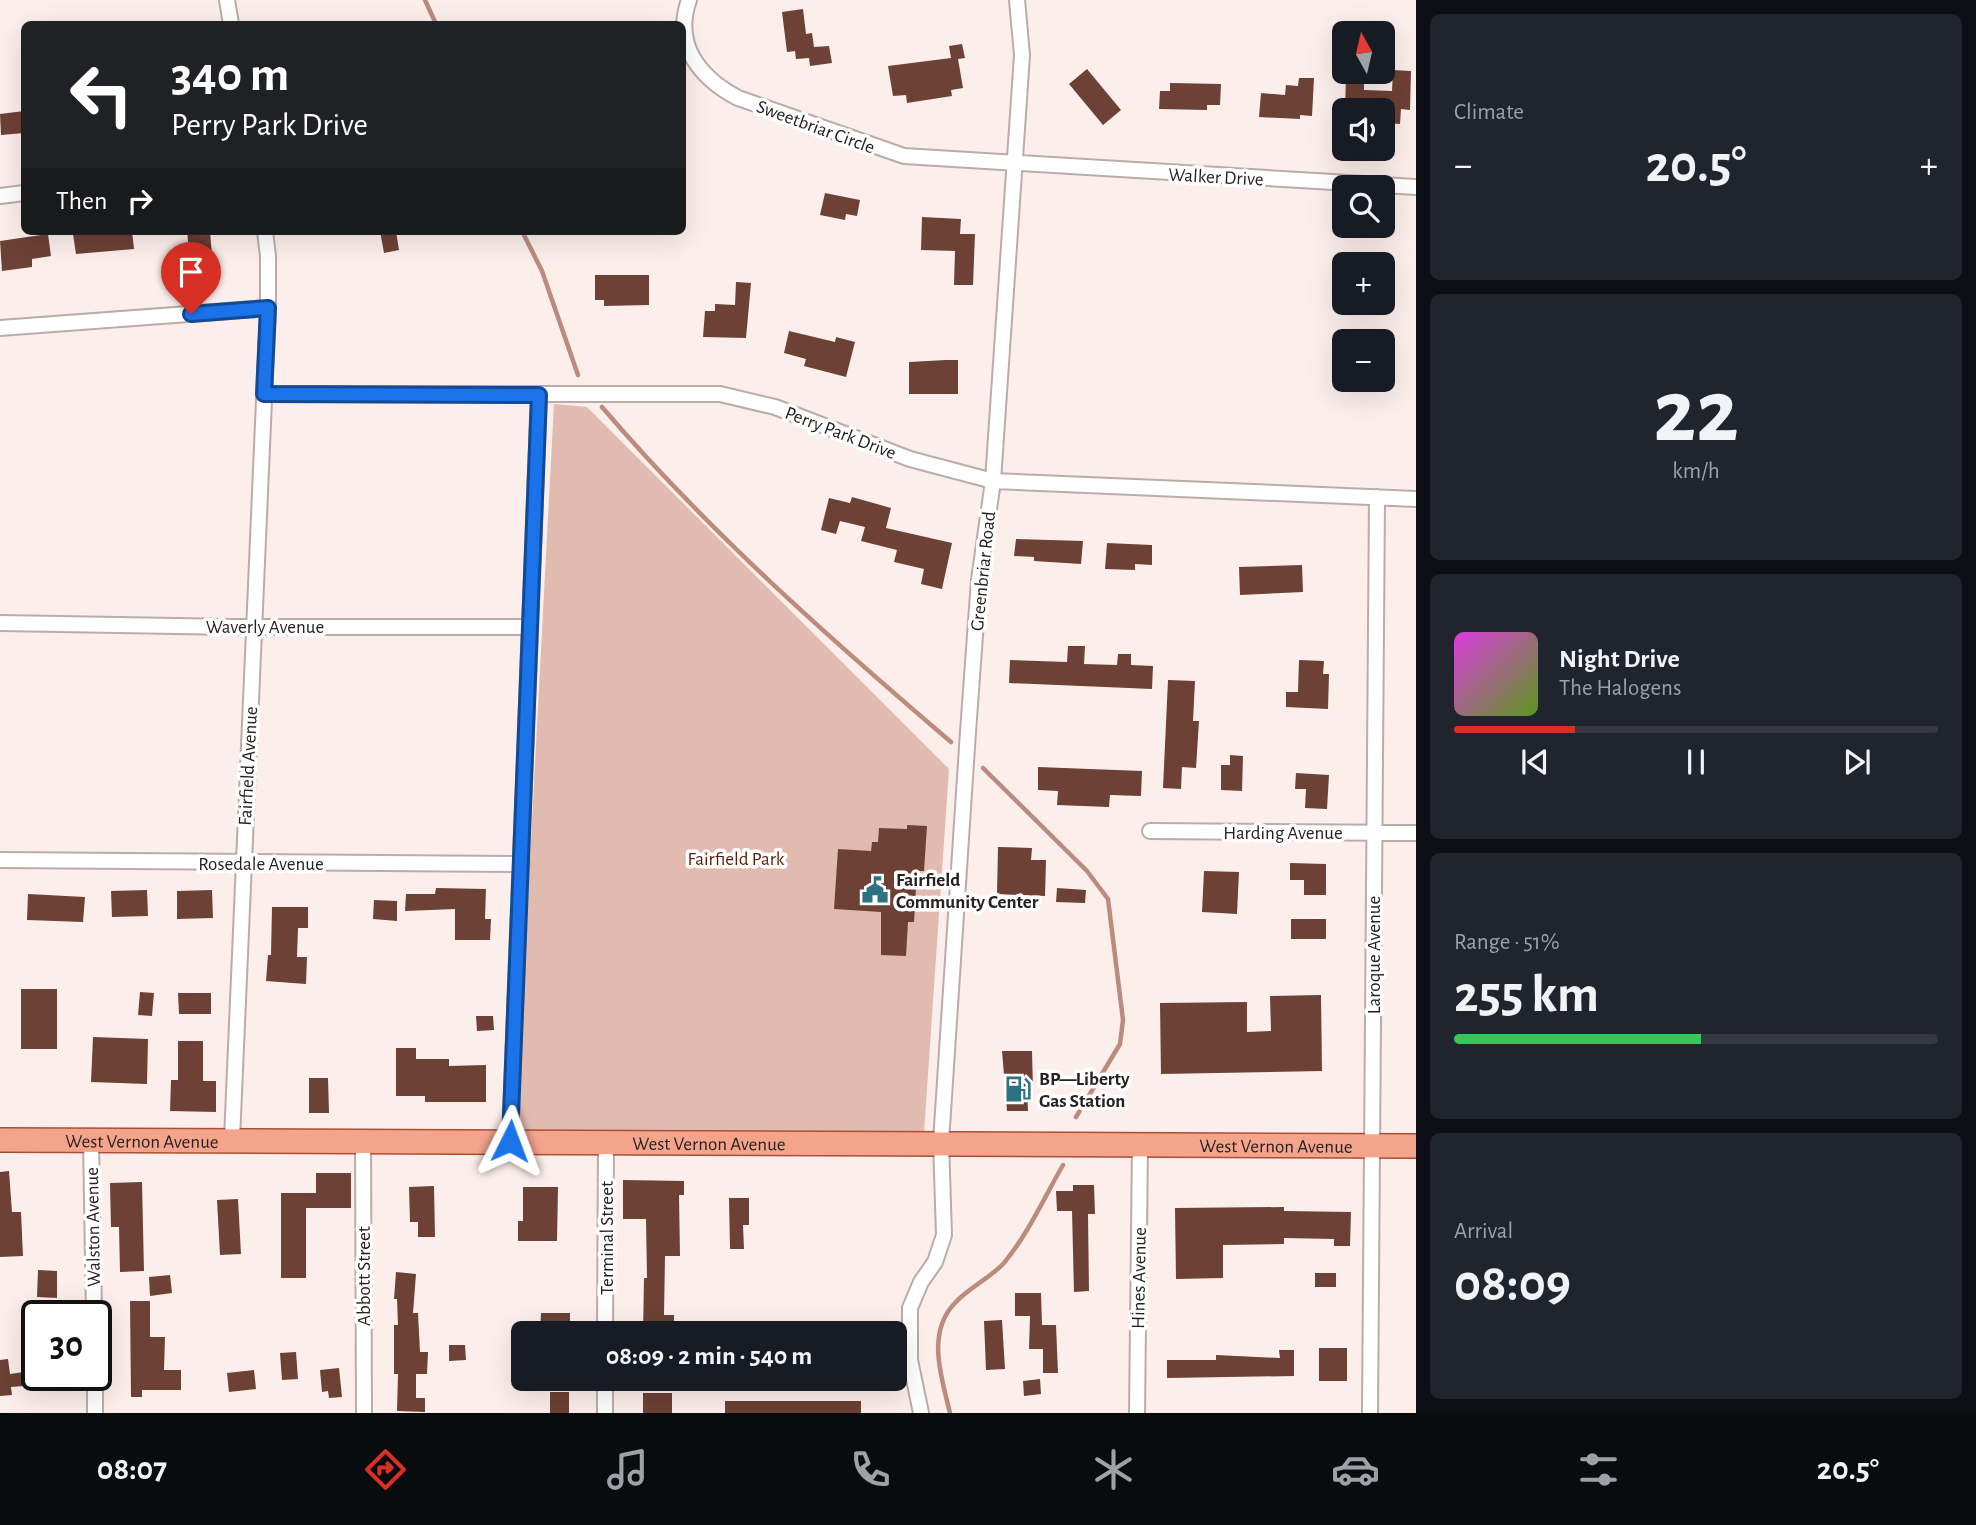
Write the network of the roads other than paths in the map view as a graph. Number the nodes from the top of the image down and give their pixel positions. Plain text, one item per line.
1 (227, 0) edge
2 (689, 0) edge
3 (1017, 0) edge
4 (230, 21) edge
5 (685, 21) edge
6 (686, 36) edge
7 (1016, 163) junction
8 (1416, 187) edge
9 (21, 193) edge
10 (0, 196) edge
11 (265, 235) edge
12 (268, 308) junction
13 (0, 328) edge
14 (264, 394) junction
15 (539, 395) junction
16 (993, 481) junction
17 (1377, 497) junction
18 (1416, 499) edge
19 (0, 623) edge
20 (254, 626) junction
21 (529, 627) junction
22 (1150, 831) dead end
23 (1374, 833) junction
24 (1416, 833) edge
25 (0, 860) edge
26 (243, 863) junction
27 (522, 864) junction
28 (91, 1139) junction
29 (232, 1139) junction
30 (363, 1139) junction
31 (0, 1140) edge
32 (510, 1141) junction
33 (606, 1142) junction
34 (941, 1142) junction
35 (1140, 1144) junction
36 (1372, 1146) junction
37 (1416, 1146) edge
38 (94, 1300) edge
39 (605, 1321) edge
40 (94, 1391) edge
41 (605, 1391) edge
42 (95, 1413) edge
43 (364, 1413) edge
44 (605, 1413) edge
45 (921, 1413) edge
46 (1137, 1413) edge
47 (1370, 1413) edge

1 - 4 street
2 - 5 street, Sweetbriar Circle
3 - 7 street, Greenbriar Road
6 - 7 street, Sweetbriar Circle
7 - 8 street, Walker Drive
7 - 16 street, Greenbriar Road
9 - 10 street
11 - 12 street, Fairfield Avenue
12 - 13 street
12 - 14 street, Fairfield Avenue
14 - 15 street, Perry Park Drive
14 - 20 street, Fairfield Avenue
15 - 16 street, Perry Park Drive
15 - 21 street
16 - 17 street, Perry Park Drive
16 - 34 street, Greenbriar Road
17 - 18 street, Perry Park Drive
17 - 23 street, Laroque Avenue
19 - 20 street, Waverly Avenue
20 - 21 street, Waverly Avenue
20 - 26 street, Fairfield Avenue
21 - 27 street
22 - 23 street, Harding Avenue
23 - 24 street, Harding Avenue
23 - 36 street, Laroque Avenue
25 - 26 street, Rosedale Avenue
26 - 27 street, Rosedale Avenue
26 - 29 street, Fairfield Avenue
27 - 32 street
28 - 29 main road, West Vernon Avenue
28 - 31 main road, West Vernon Avenue
28 - 38 street, Walston Avenue
29 - 30 main road, West Vernon Avenue
30 - 32 main road, West Vernon Avenue
30 - 43 street, Abbott Street
32 - 33 main road, West Vernon Avenue
33 - 34 main road, West Vernon Avenue
33 - 39 street, Terminal Street
34 - 35 main road, West Vernon Avenue
34 - 45 street, Greenbriar Road
35 - 36 main road, West Vernon Avenue
35 - 46 street, Hines Avenue
36 - 37 main road, West Vernon Avenue
36 - 47 street, Laroque Avenue
40 - 42 street
41 - 44 street

